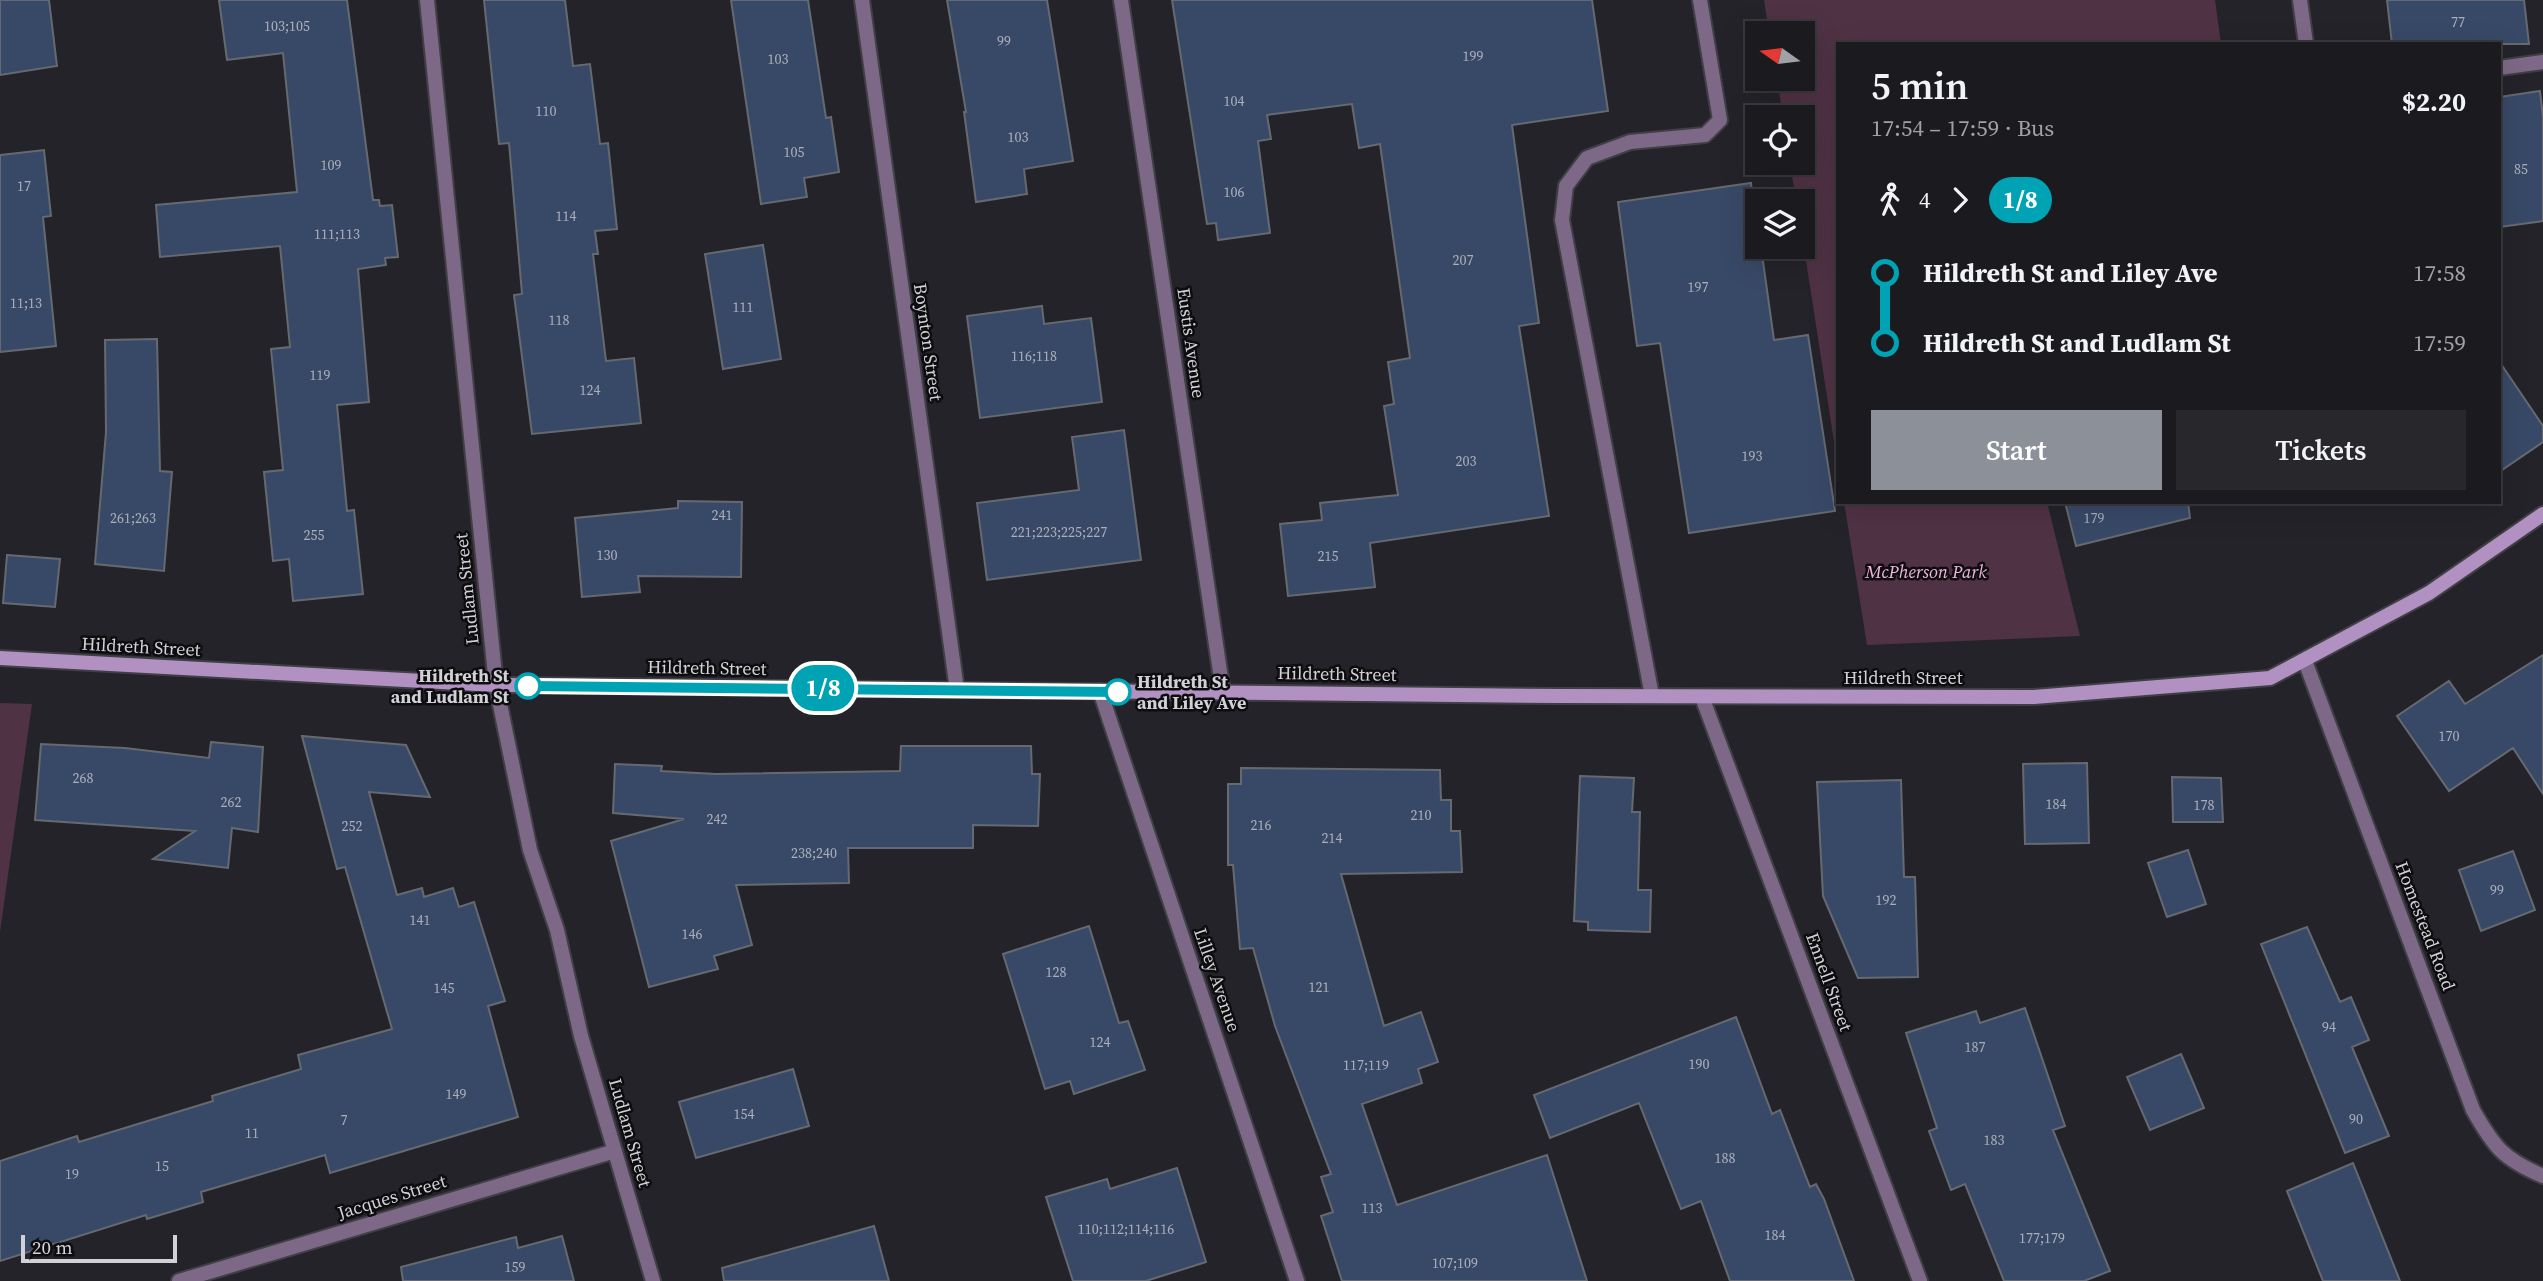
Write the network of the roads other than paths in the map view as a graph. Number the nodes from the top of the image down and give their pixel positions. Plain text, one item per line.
1 (427, 0) edge
2 (862, 0) edge
3 (1121, 0) edge
4 (1700, 0) edge
5 (2300, 0) edge
6 (2306, 42) edge
7 (2543, 62) edge
8 (2501, 68) edge
9 (2543, 514) edge
10 (0, 658) edge
11 (2305, 661) junction
12 (496, 685) junction
13 (957, 690) junction
14 (1100, 691) junction
15 (1223, 692) junction
16 (1652, 696) junction
17 (1702, 697) junction
18 (615, 1151) junction
19 (2543, 1176) edge
20 (180, 1281) edge
21 (653, 1281) edge
22 (1297, 1281) edge
23 (1920, 1281) edge

1 - 12 street, Ludlam Street
2 - 13 street, Boynton Street
3 - 15 street, Eustis Avenue
4 - 16 street
5 - 6 street
7 - 8 street
9 - 11 street, Hildreth Street
10 - 12 street, Hildreth Street
11 - 17 street, Hildreth Street
11 - 19 street, Homestead Road
12 - 13 street, Hildreth Street
12 - 18 street, Ludlam Street
13 - 14 street, Hildreth Street
14 - 15 street, Hildreth Street
14 - 22 street, Lilley Avenue
15 - 16 street, Hildreth Street
16 - 17 street, Hildreth Street
17 - 23 street, Ennell Street
18 - 20 street, Jacques Street
18 - 21 street, Ludlam Street

